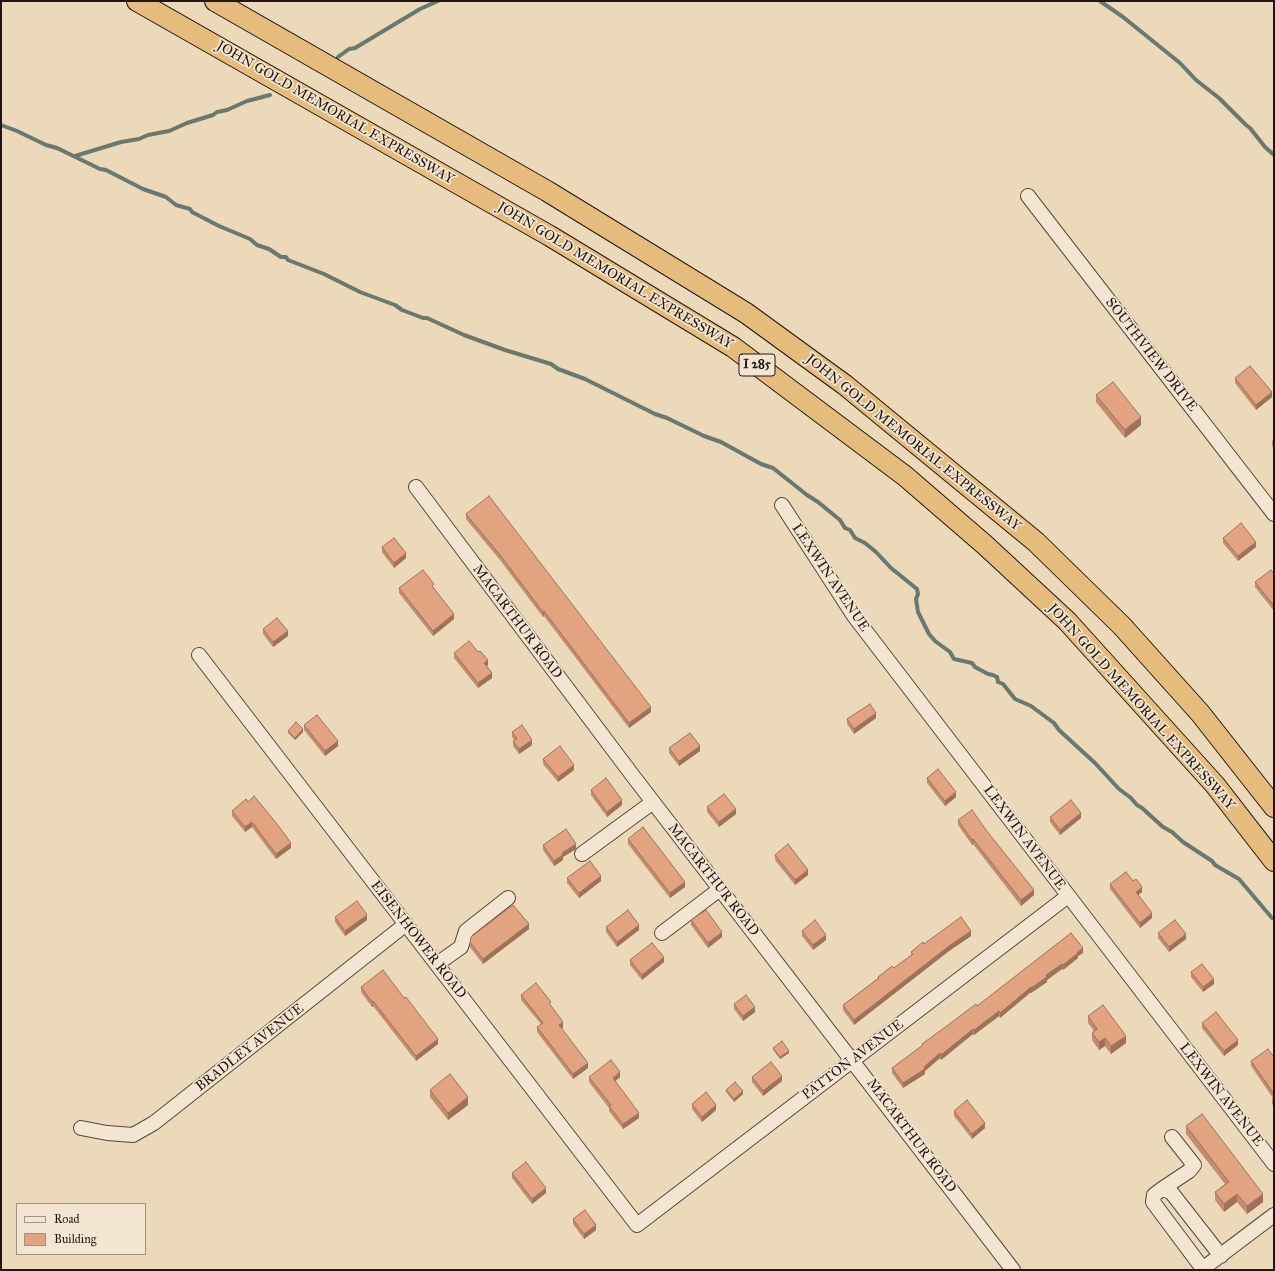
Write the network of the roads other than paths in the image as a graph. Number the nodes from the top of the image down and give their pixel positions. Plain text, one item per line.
1 (138, 1) edge
2 (215, 1) edge
3 (1028, 196) dead end
4 (416, 487) dead end
5 (782, 505) dead end
6 (1274, 514) edge
7 (199, 655) dead end
8 (653, 802) junction
9 (1274, 808) edge
10 (582, 854) dead end
11 (1274, 860) edge
12 (720, 889) junction
13 (1068, 896) junction
14 (508, 898) dead end
15 (406, 924) junction
16 (662, 933) dead end
17 (437, 964) junction
18 (852, 1060) junction
19 (81, 1128) dead end
20 (1172, 1137) dead end
21 (1274, 1164) edge
22 (1162, 1189) junction
23 (1274, 1215) edge
24 (637, 1225) joint
25 (1221, 1256) junction
26 (1202, 1269) edge
27 (1013, 1270) edge

1 - 11 highway, JOHN GOLD MEMORIAL EXPRESSWAY / I 285
2 - 9 highway, JOHN GOLD MEMORIAL EXPRESSWAY / I 285
3 - 6 street, SOUTHVIEW DRIVE
4 - 8 street, MACARTHUR ROAD
5 - 13 street, LEXWIN AVENUE
7 - 15 street, EISENHOWER ROAD
8 - 10 street
8 - 12 street, MACARTHUR ROAD
12 - 16 street
12 - 18 street, MACARTHUR ROAD
13 - 18 street, PATTON AVENUE
13 - 21 street, LEXWIN AVENUE
14 - 17 street
15 - 17 street, EISENHOWER ROAD
15 - 19 street, BRADLEY AVENUE
17 - 24 street, EISENHOWER ROAD
18 - 24 street, PATTON AVENUE
18 - 27 street, MACARTHUR ROAD
20 - 22 street
22 - 25 street
22 - 26 street
23 - 25 street
25 - 26 street

